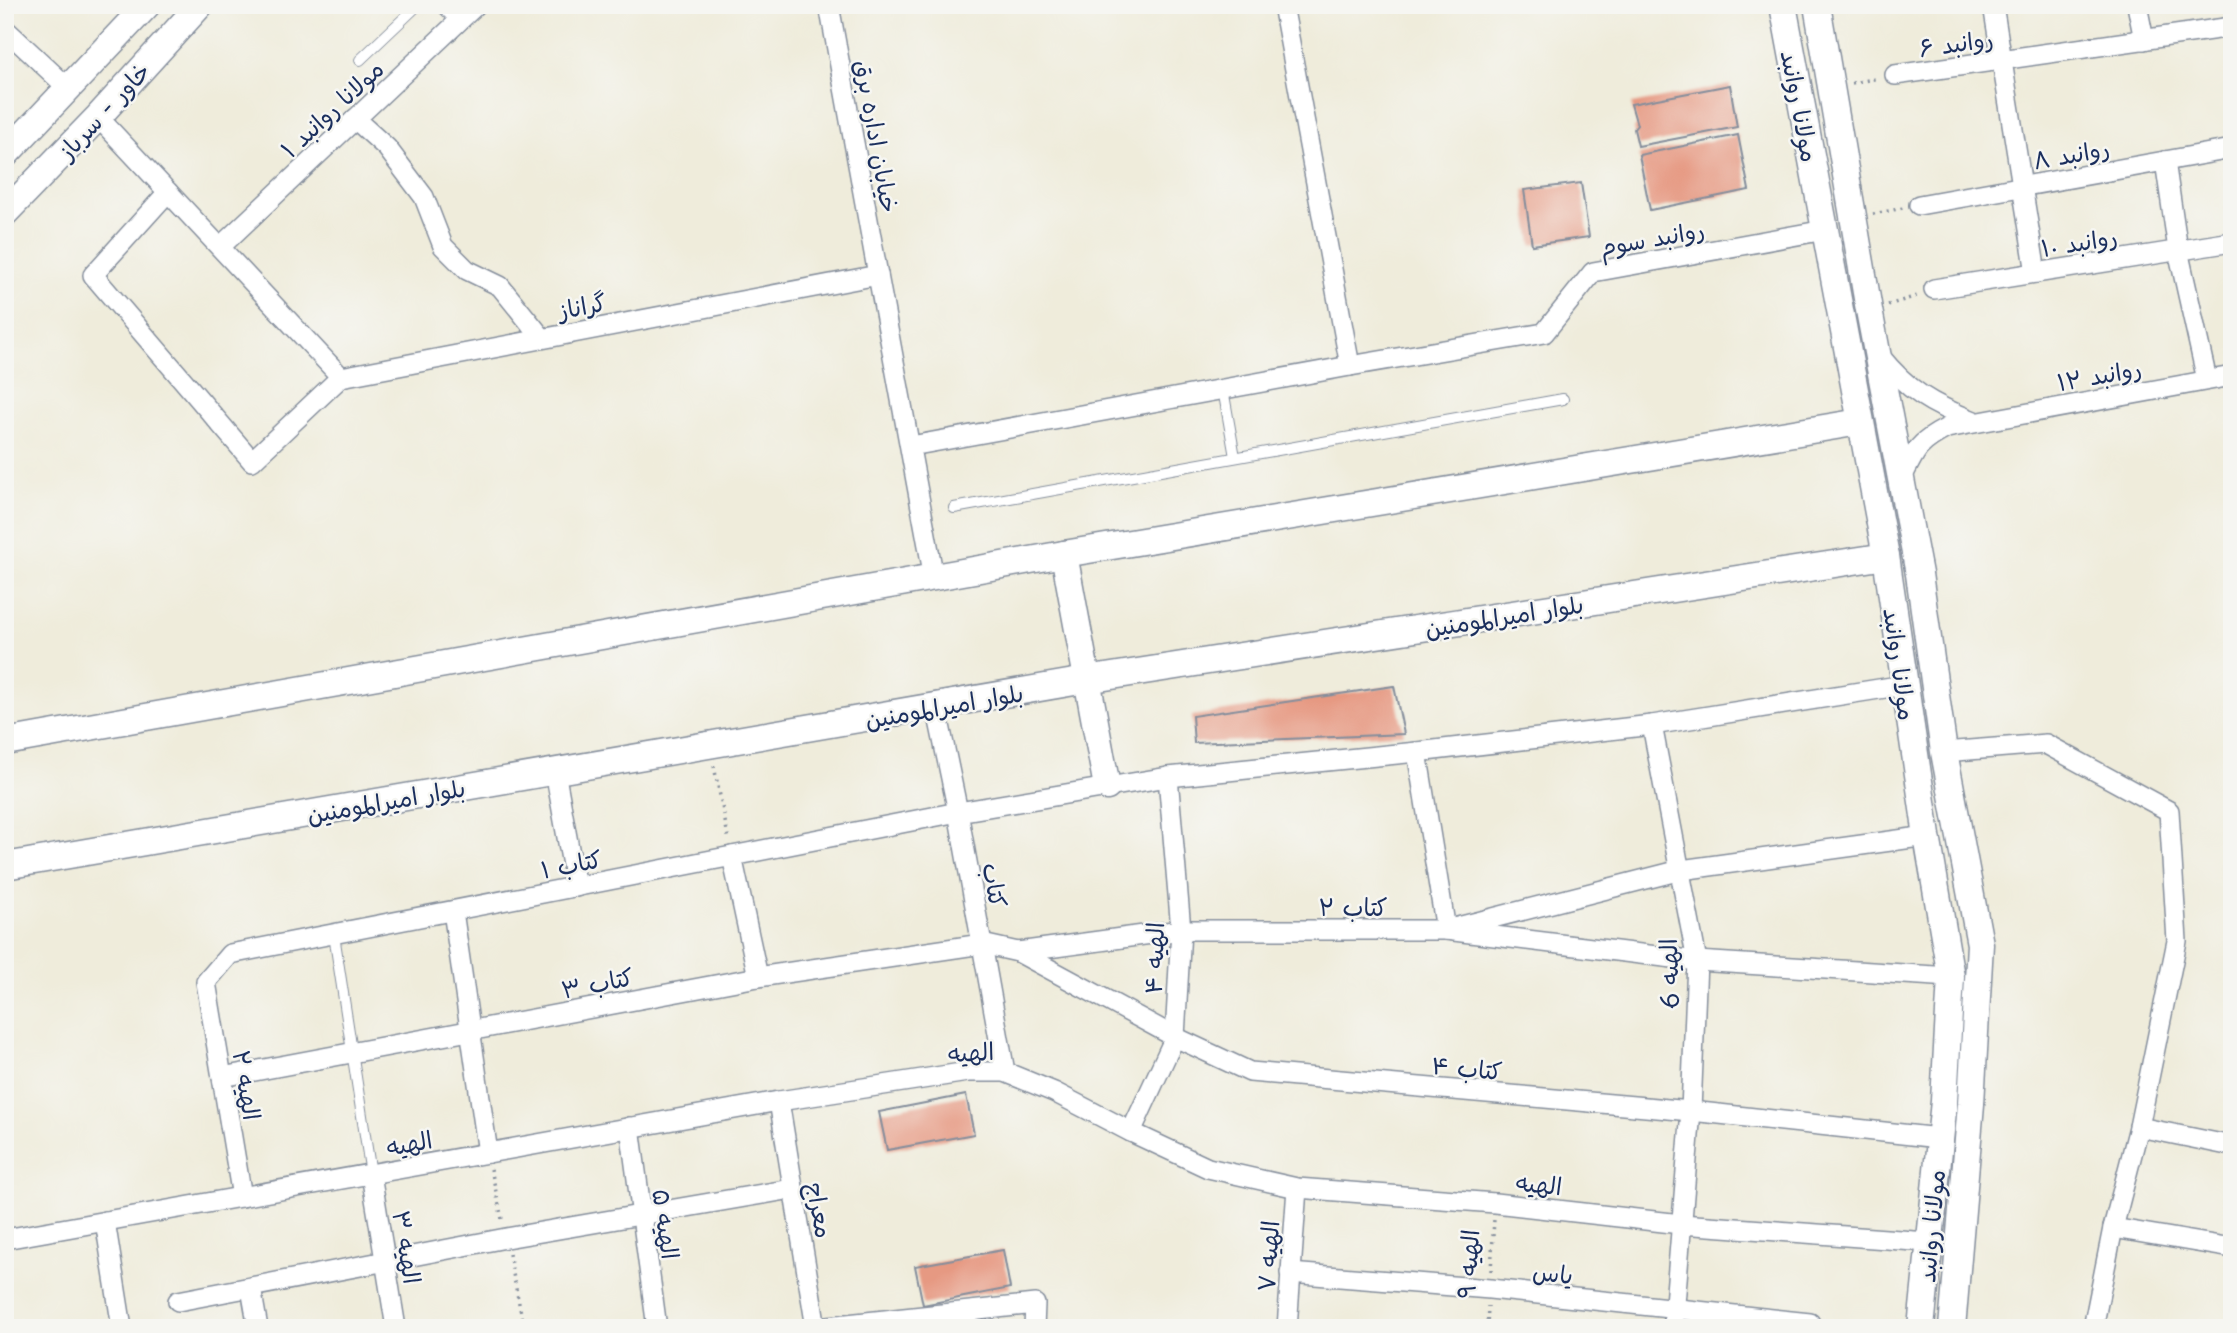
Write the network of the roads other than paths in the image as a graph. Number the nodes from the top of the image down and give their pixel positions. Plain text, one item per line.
1 (147, 5) edge
2 (200, 5) edge
3 (418, 5) edge
4 (440, 5) edge
5 (475, 5) edge
6 (829, 5) edge
7 (1283, 5) edge
8 (1783, 5) edge
9 (1817, 5) edge
10 (1993, 5) edge
11 (2137, 5) edge
12 (457, 22) junction
13 (2232, 27) edge
14 (5, 29) edge
15 (2144, 40) junction
16 (360, 60) dead end
17 (2002, 60) junction
18 (1895, 75) road end
19 (1831, 86) junction
20 (68, 88) junction
21 (1799, 91) junction
22 (98, 117) junction
23 (355, 119) junction
24 (2232, 149) edge
25 (5, 155) edge
26 (2165, 161) junction
27 (2022, 187) junction
28 (168, 192) junction
29 (1919, 205) road end
30 (5, 213) edge
31 (1825, 230) junction
32 (2232, 242) edge
33 (219, 247) junction
34 (2178, 250) junction
35 (2036, 273) junction
36 (878, 275) junction
37 (1934, 289) road end
38 (542, 338) junction
39 (1879, 355) junction
40 (1850, 359) junction
41 (1350, 366) junction
42 (2232, 376) edge
43 (341, 377) junction
44 (2207, 380) junction
45 (1223, 389) junction
46 (1563, 399) dead end
47 (1974, 421) junction
48 (1860, 422) junction
49 (911, 446) junction
50 (1235, 457) junction
51 (1902, 478) junction
52 (1872, 482) junction
53 (954, 508) dead end
54 (1064, 554) junction
55 (1886, 556) junction
56 (934, 578) junction
57 (1086, 680) junction
58 (1903, 685) junction
59 (936, 706) junction
60 (1652, 725) junction
61 (5, 742) edge
62 (1417, 752) junction
63 (1944, 752) junction
64 (555, 771) junction
65 (1168, 777) junction
66 (1107, 787) junction
67 (958, 812) junction
68 (1927, 836) junction
69 (732, 856) junction
70 (5, 866) edge
71 (1681, 870) junction
72 (576, 887) junction
73 (453, 911) junction
74 (1181, 930) junction
75 (1446, 930) junction
76 (334, 935) junction
77 (982, 944) junction
78 (1018, 952) junction
79 (1697, 961) junction
80 (758, 977) junction
81 (1951, 977) junction
82 (206, 982) joint
83 (469, 1031) junction
84 (1175, 1037) junction
85 (354, 1052) junction
86 (1005, 1072) junction
87 (222, 1077) junction
88 (779, 1101) junction
89 (1944, 1101) junction
90 (1971, 1104) junction
91 (1691, 1111) junction
92 (630, 1127) junction
93 (2139, 1127) junction
94 (1131, 1132) junction
95 (1939, 1138) junction
96 (2232, 1146) edge
97 (488, 1153) junction
98 (371, 1174) junction
99 (1297, 1188) junction
100 (792, 1189) junction
101 (242, 1197) junction
102 (642, 1217) junction
103 (105, 1221) junction
104 (1681, 1224) junction
105 (2113, 1228) junction
106 (5, 1239) edge
107 (1928, 1242) junction
108 (2232, 1248) edge
109 (386, 1263) junction
110 (1290, 1273) junction
111 (251, 1288) junction
112 (178, 1301) dead end
113 (1674, 1319) edge
114 (1810, 1323) dead end
115 (814, 1327) edge
116 (122, 1328) edge
117 (258, 1328) edge
118 (396, 1328) edge
119 (657, 1328) edge
120 (1034, 1328) edge
121 (1287, 1328) edge
122 (1921, 1328) edge
123 (1952, 1328) edge
124 (2093, 1328) edge

1 - 20 street, خاور - سرباز
2 - 22 street, خاور - سرباز
3 - 16 lane
4 - 12 lane
5 - 12 street, مولانا روانبد ۱
6 - 36 street, خیابان اداره برق
7 - 41 street
8 - 21 street, مولانا روانبد
9 - 19 street, مولانا روانبد
10 - 17 street
11 - 15 street
12 - 23 street, مولانا روانبد ۱
13 - 15 street, روانبد ۶
14 - 20 street
15 - 17 street, روانبد ۶
17 - 18 street, روانبد ۶
17 - 27 street
19 - 21 street
19 - 39 street, مولانا روانبد
20 - 25 street, خاور - سرباز
21 - 31 street, مولانا روانبد
22 - 28 street
22 - 30 street, خاور - سرباز
23 - 33 street, مولانا روانبد ۱
23 - 38 street
24 - 26 street, روانبد ۸
26 - 27 street, روانبد ۸
26 - 34 street
27 - 29 street, روانبد ۸
27 - 35 street
28 - 33 street
28 - 43 street
31 - 40 street, مولانا روانبد
31 - 41 street, روانبد سوم
32 - 34 street, روانبد ۱۰
33 - 43 street
34 - 35 street, روانبد ۱۰
34 - 44 street
35 - 37 street, روانبد ۱۰
36 - 38 street, گراناز
36 - 49 street
38 - 43 street, گراناز
39 - 40 street
39 - 47 street
39 - 51 street, مولانا روانبد
40 - 48 street, مولانا روانبد
41 - 45 street, روانبد سوم
42 - 44 street, روانبد ۱۲
44 - 47 street, روانبد ۱۲
45 - 49 street, روانبد سوم
45 - 50 lane
46 - 50 lane
47 - 51 street, روانبد ۱۲
48 - 52 street, مولانا روانبد
48 - 54 street
49 - 56 street
50 - 53 lane
51 - 52 street
51 - 63 street, مولانا روانبد
52 - 55 street, مولانا روانبد
54 - 56 street
54 - 57 street
55 - 57 street, بلوار امیرالمومنین
55 - 58 street, مولانا روانبد
56 - 61 street
57 - 59 street, بلوار امیرالمومنین
57 - 66 street
58 - 60 street, کتاب ۱
58 - 68 street, مولانا روانبد
59 - 64 street, بلوار امیرالمومنین
59 - 67 street, کتاب
60 - 62 street, کتاب ۱
60 - 71 street, الهیه 6
62 - 65 street, کتاب ۱
62 - 75 street
63 - 90 street, مولانا روانبد
63 - 93 street
64 - 70 street, بلوار امیرالمومنین
64 - 72 street
65 - 66 street, کتاب ۱
65 - 74 street, الهیه ۴
66 - 67 street, کتاب ۱
67 - 69 street, کتاب ۱
67 - 77 street, کتاب
68 - 71 street, کتاب ۲
68 - 81 street, مولانا روانبد
69 - 72 street, کتاب ۱
69 - 80 street
71 - 75 street, کتاب ۲
71 - 79 street, الهیه 6
72 - 73 street, کتاب ۱
73 - 76 street, کتاب ۱
73 - 83 street
74 - 75 street, کتاب ۲
74 - 78 street, کتاب ۲
74 - 84 street, الهیه ۴
75 - 79 street
76 - 82 street, کتاب ۱
76 - 85 lane
77 - 78 street
77 - 80 street, کتاب ۳
77 - 86 street, کتاب
78 - 84 street, کتاب ۴
79 - 81 street
79 - 91 street, الهیه 6
80 - 83 street, کتاب ۳
81 - 89 street, مولانا روانبد
82 - 87 street, الهیه ۲
83 - 85 street, کتاب ۳
83 - 97 street
84 - 91 street, کتاب ۴
84 - 94 street, الهیه ۴
85 - 87 street, کتاب ۳
85 - 98 lane
86 - 88 street, الهیه
86 - 94 street, الهیه
87 - 101 street, الهیه ۲
88 - 92 street, الهیه
88 - 100 street, معراج
89 - 90 street
89 - 95 street, مولانا روانبد
90 - 123 street, مولانا روانبد
91 - 95 street, کتاب ۴
91 - 104 street, الهیه 6
92 - 97 street, الهیه
92 - 102 street, الهیه ۵
93 - 96 street
93 - 105 street
94 - 99 street, الهیه
95 - 107 street, مولانا روانبد
97 - 98 street, الهیه
98 - 101 street, الهیه
98 - 109 street, الهیه ۳
99 - 104 street, الهیه
99 - 110 street, الهیه ۷
100 - 102 street
100 - 115 street, معراج
101 - 103 street, الهیه
102 - 109 street
102 - 119 street, الهیه ۵
103 - 106 street, الهیه
103 - 116 street
104 - 107 street, الهیه
104 - 113 street
105 - 108 street
105 - 124 street
107 - 122 street, مولانا روانبد
109 - 111 street
109 - 118 street, الهیه ۳
110 - 113 street, یاس
110 - 121 street, الهیه ۷
111 - 112 street
111 - 117 street
113 - 114 street, یاس
115 - 120 street

